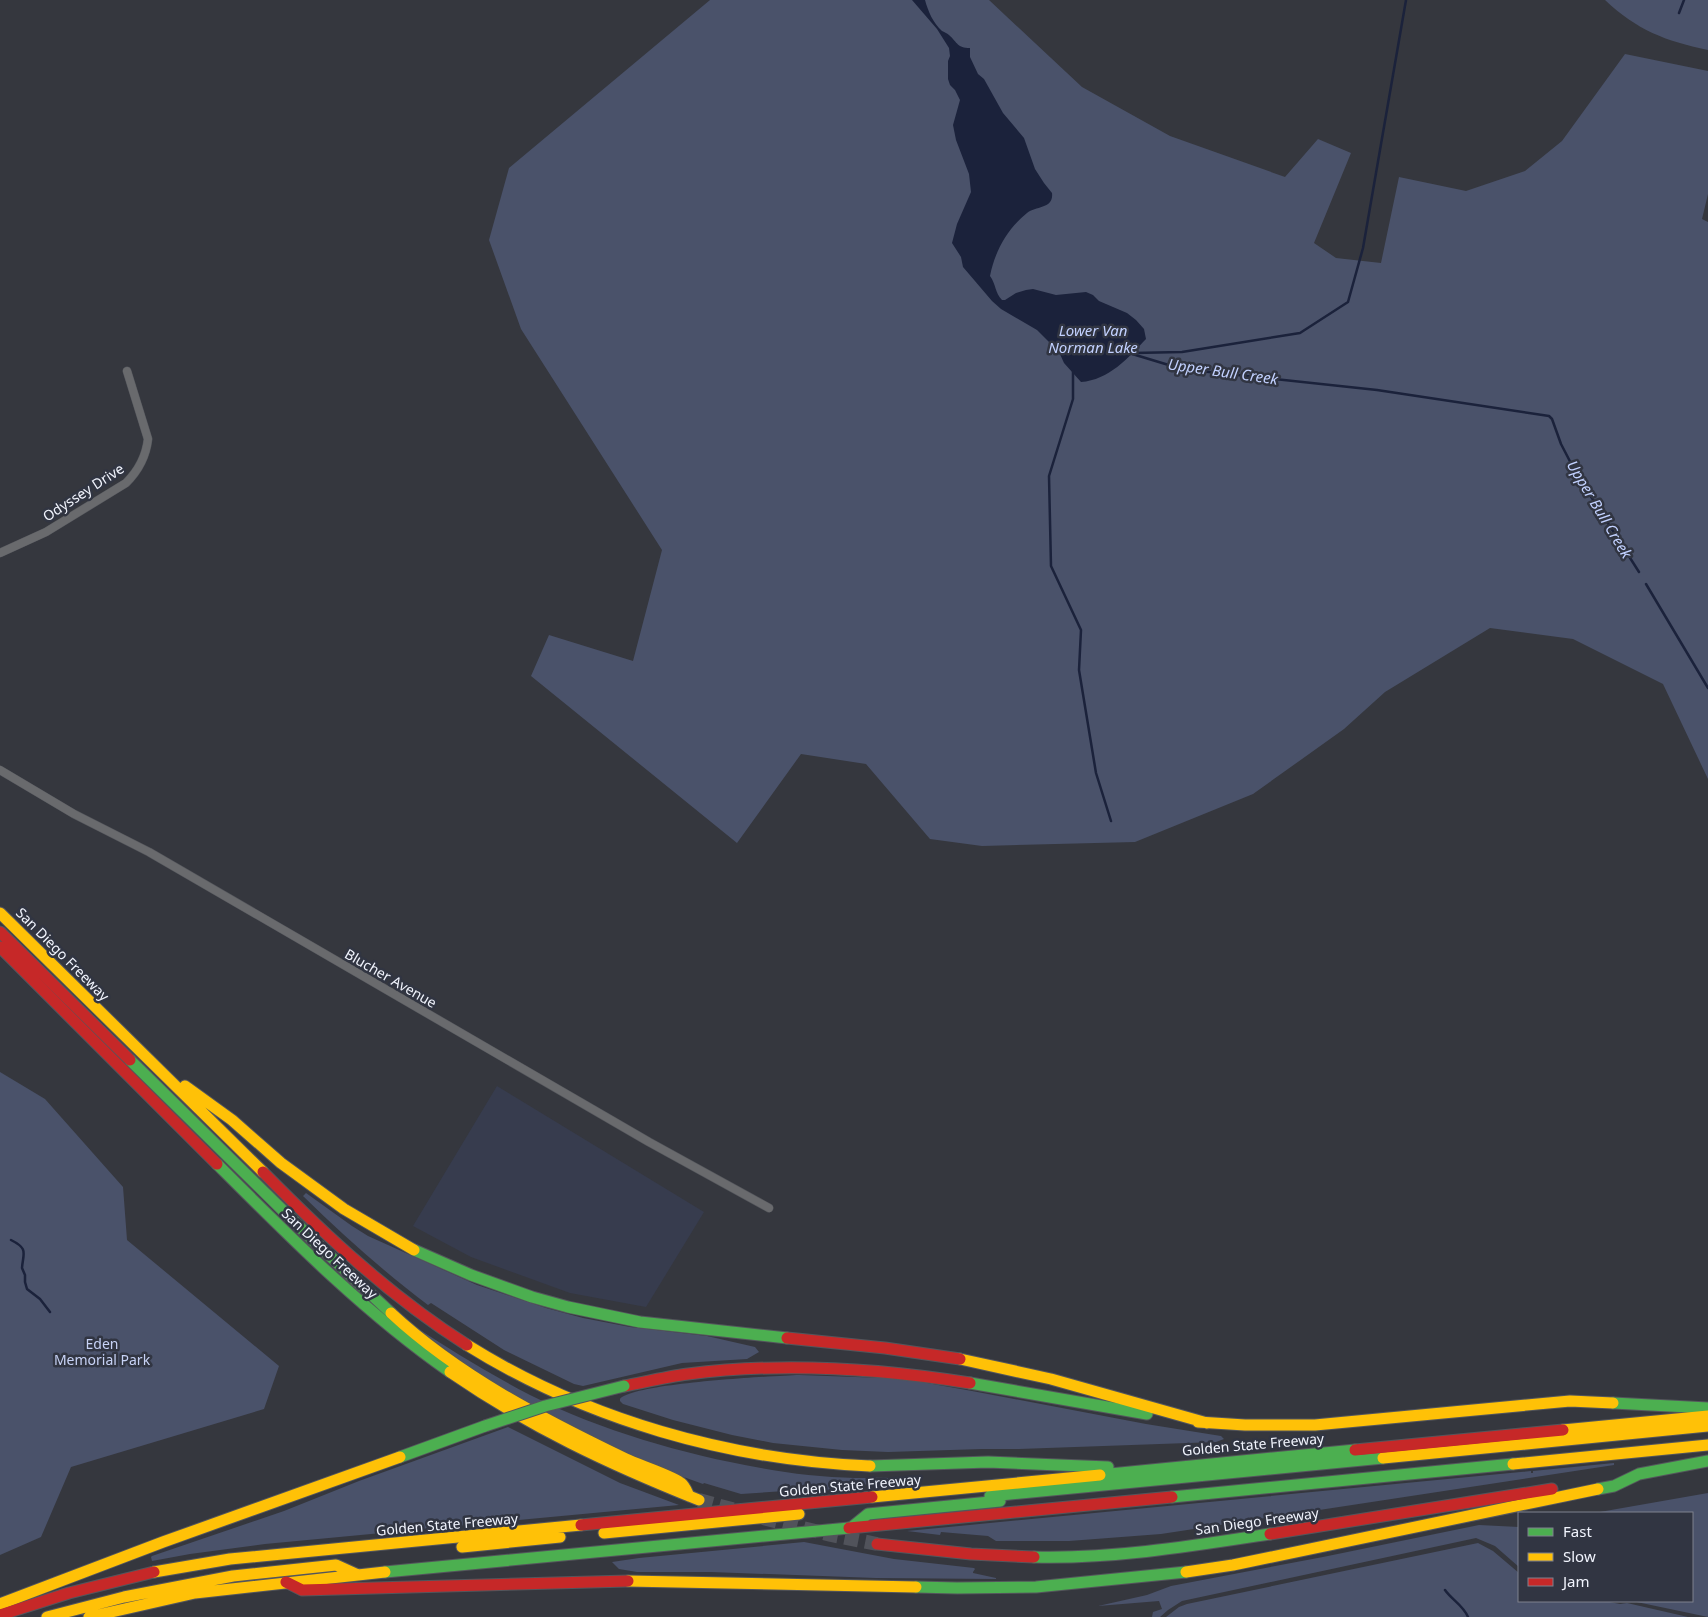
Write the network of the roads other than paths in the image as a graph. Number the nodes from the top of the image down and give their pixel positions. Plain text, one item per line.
1 (127, 371) dead end
2 (0, 553) edge
3 (0, 770) edge
4 (0, 912) edge
5 (0, 932) edge
6 (0, 946) edge
7 (148, 1060) junction
8 (769, 1208) dead end
9 (1708, 1408) edge
10 (1708, 1416) edge
11 (1206, 1423) junction
12 (1708, 1426) edge
13 (1708, 1433) edge
14 (1708, 1445) edge
15 (1708, 1461) edge
16 (1154, 1469) junction
17 (1639, 1474) junction
18 (851, 1527) junction
19 (877, 1544) tunnel mouth
20 (359, 1575) junction
21 (286, 1582) junction
22 (0, 1604) edge
23 (0, 1616) edge
24 (25, 1617) edge
25 (47, 1617) edge
26 (89, 1617) edge

1 - 2 street, Odyssey Drive
3 - 8 street, Blucher Avenue
4 - 7 highway, San Diego Freeway
5 - 6 highway, San Diego Freeway
7 - 11 highway
7 - 16 highway
9 - 11 highway
10 - 16 highway, Golden State Freeway
11 - 22 highway, bridge
12 - 24 highway
13 - 18 highway
14 - 18 highway
15 - 17 highway
16 - 23 highway, Golden State Freeway
17 - 19 highway, San Diego Freeway
17 - 21 highway
18 - 20 highway
20 - 21 highway
20 - 25 highway
21 - 26 highway

